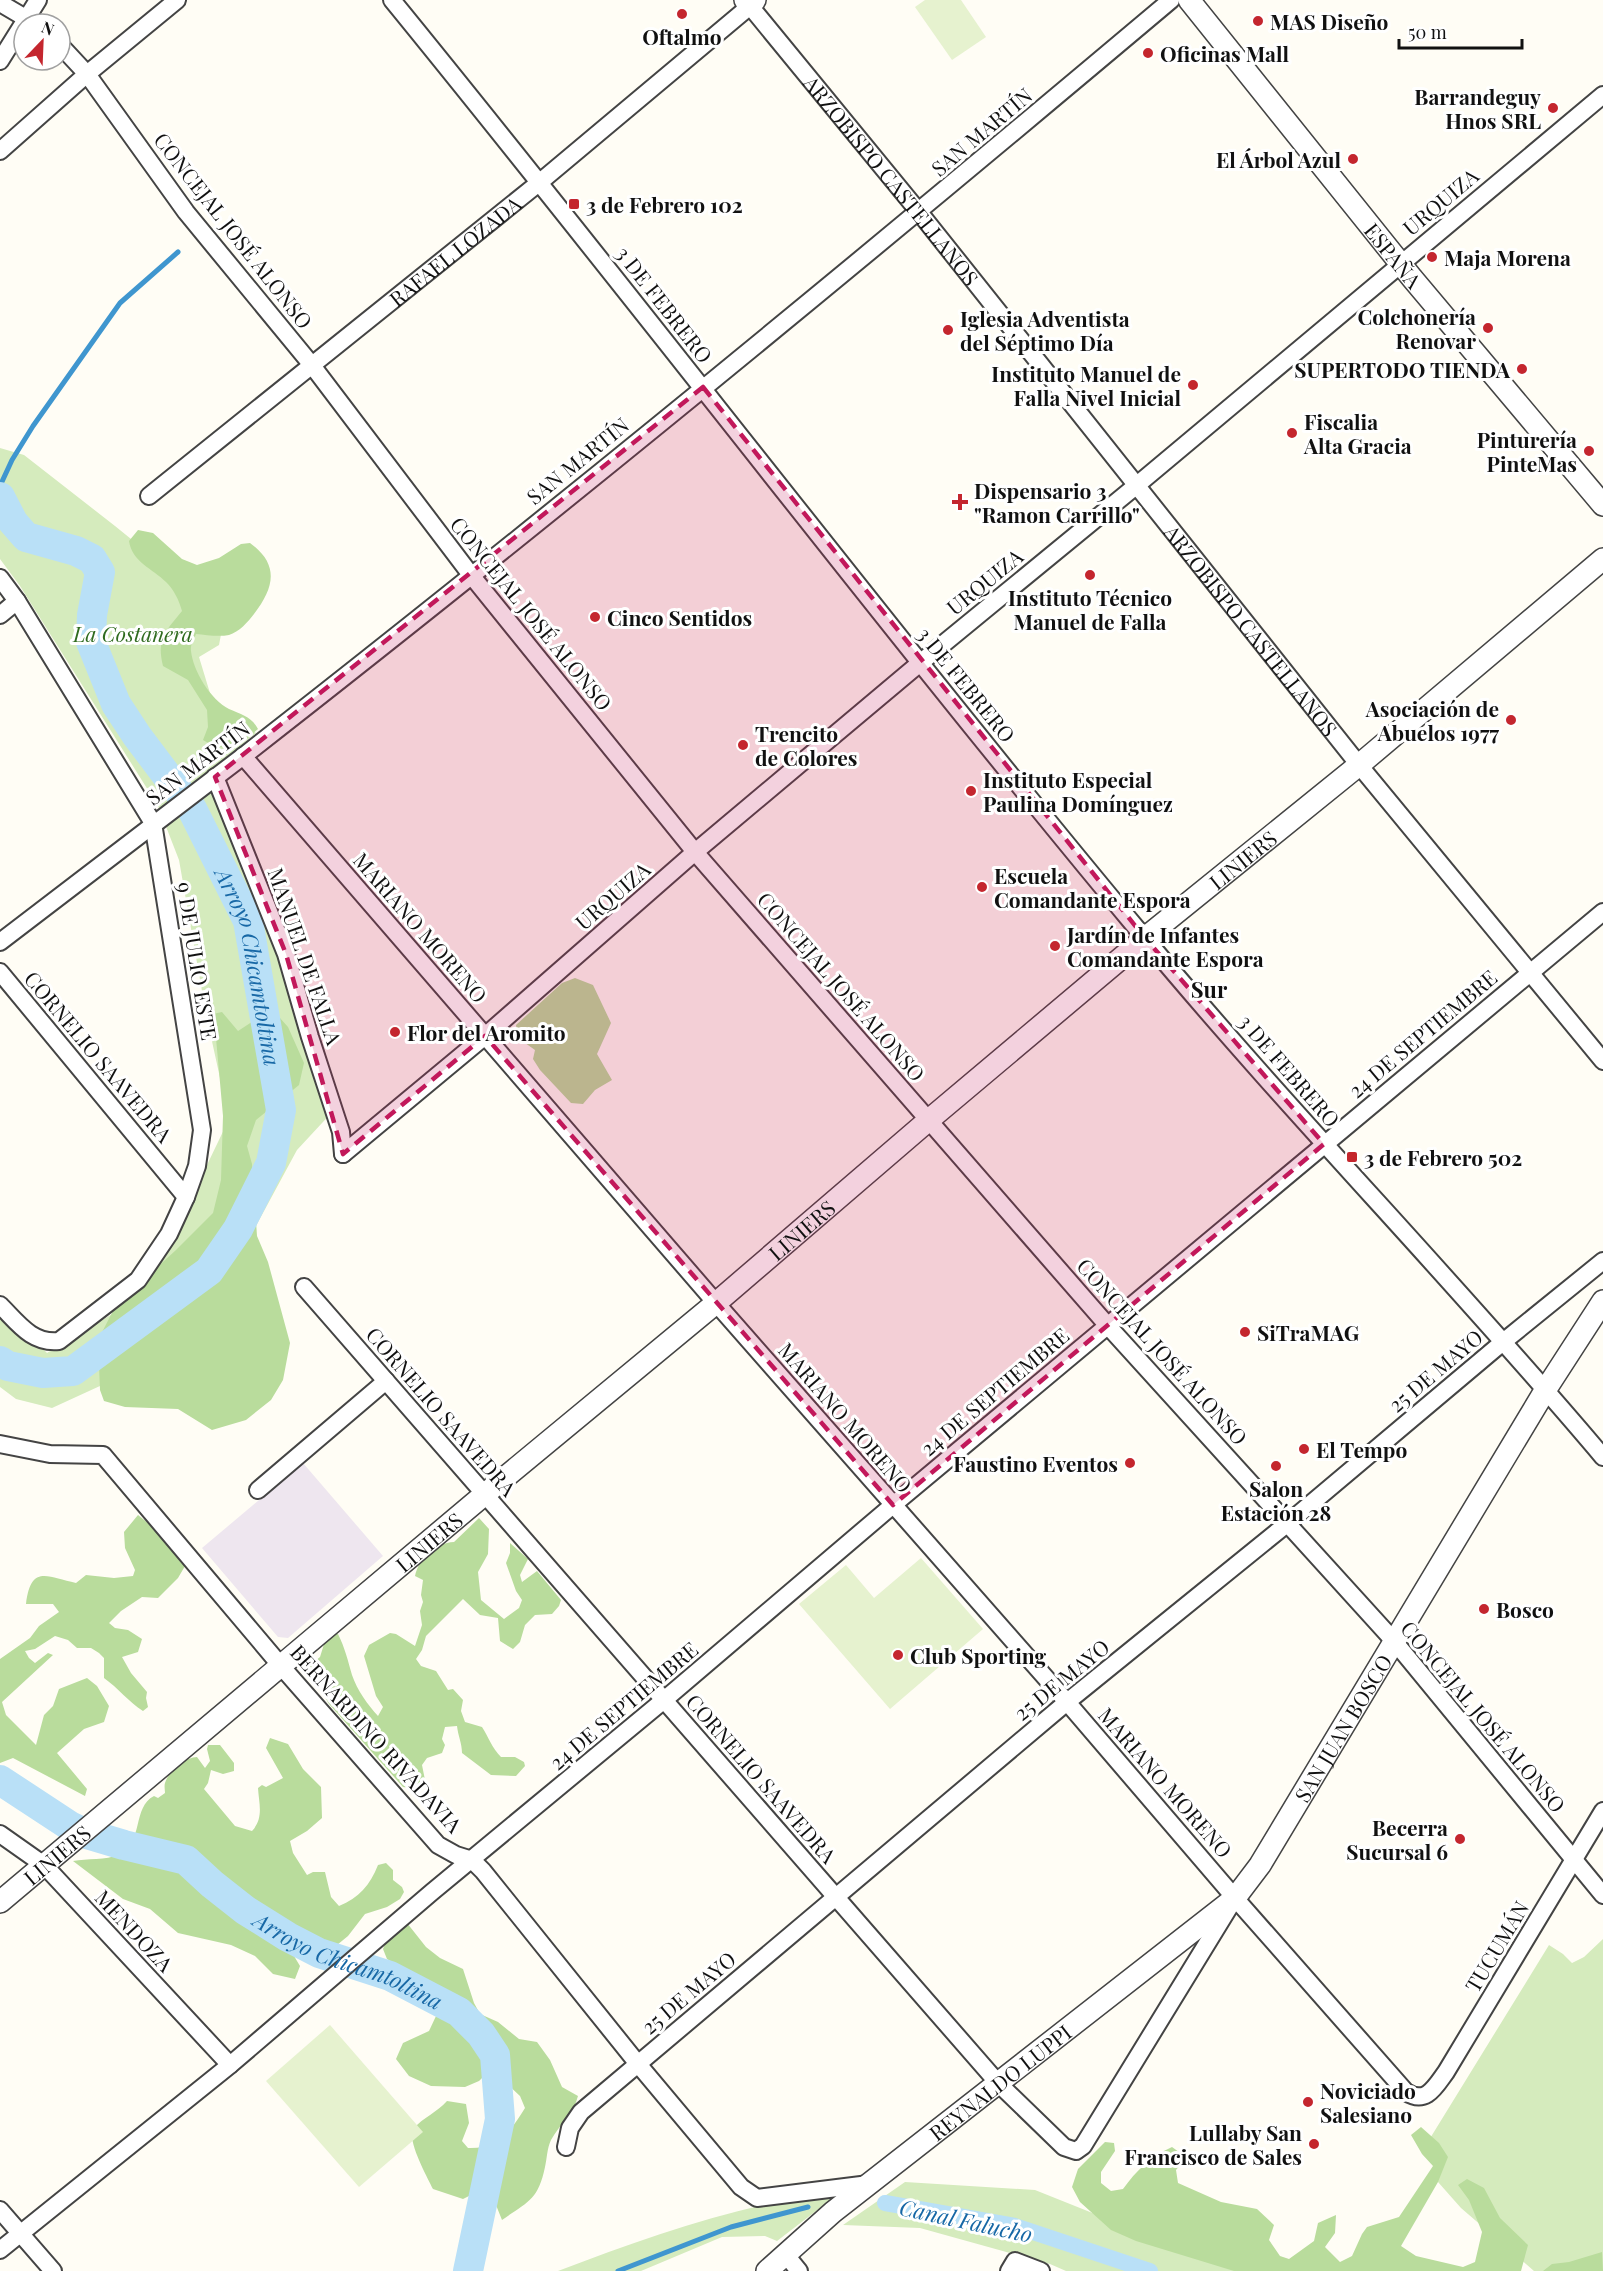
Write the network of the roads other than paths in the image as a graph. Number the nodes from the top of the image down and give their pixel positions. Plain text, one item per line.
1 (177, 0) edge
2 (392, 0) edge
3 (1172, 0) edge
4 (1190, 0) edge
5 (750, 2) edge
6 (0, 3) edge
7 (16, 12) edge
8 (12, 46) edge
9 (72, 58) edge
10 (0, 61) edge
11 (87, 74) junction
12 (1603, 95) edge
13 (0, 151) edge
14 (540, 182) junction
15 (919, 212) junction
16 (1401, 263) junction
17 (311, 364) junction
18 (702, 387) junction
19 (1137, 485) junction
20 (149, 496) dead end
21 (1603, 506) edge
22 (1603, 559) edge
23 (471, 575) junction
24 (0, 578) edge
25 (17, 601) junction
26 (0, 615) edge
27 (920, 663) junction
28 (243, 756) junction
29 (1359, 765) junction
30 (212, 779) junction
31 (156, 821) junction
32 (695, 852) junction
33 (1603, 912) edge
34 (1145, 938) junction
35 (0, 942) edge
36 (0, 972) edge
37 (1532, 972) junction
38 (485, 1036) junction
39 (1603, 1061) edge
40 (930, 1119) junction
41 (1324, 1144) junction
42 (343, 1154) joint
43 (186, 1197) junction
44 (1603, 1261) edge
45 (304, 1287) dead end
46 (1603, 1301) edge
47 (716, 1303) junction
48 (0, 1305) edge
49 (1108, 1326) junction
50 (1503, 1342) junction
51 (386, 1381) junction
52 (1546, 1389) junction
53 (0, 1444) edge
54 (1603, 1457) edge
55 (258, 1490) dead end
56 (485, 1494) junction
57 (892, 1505) junction
58 (1288, 1523) junction
59 (1394, 1641) junction
60 (281, 1666) junction
61 (664, 1700) junction
62 (1067, 1702) junction
63 (1603, 1811) edge
64 (0, 1834) edge
65 (472, 1860) junction
66 (1574, 1860) junction
67 (44, 1865) junction
68 (1603, 1895) edge
69 (835, 1896) junction
70 (1235, 1898) junction
71 (0, 1902) edge
72 (638, 2064) junction
73 (230, 2065) junction
74 (998, 2083) junction
75 (1422, 2097) joint
76 (566, 2147) dead end
77 (1076, 2151) joint
78 (869, 2184) junction
79 (0, 2210) edge
80 (20, 2233) junction
81 (0, 2250) edge
82 (792, 2263) edge
83 (1012, 2266) edge
84 (53, 2271) edge
85 (767, 2271) edge
86 (1041, 2271) edge

1 - 11 street
2 - 14 street, 3 DE FEBRERO
3 - 15 street, SAN MARTÍN
4 - 16 street, ESPAÑA
5 - 14 street, RAFAEL LOZADA
5 - 15 street, ARZOBISPO CASTELLANOS
6 - 7 street
8 - 10 street
9 - 11 street, CONCEJAL JOSÉ ALONSO
11 - 13 street
11 - 17 street, CONCEJAL JOSÉ ALONSO
12 - 16 street, URQUIZA
14 - 17 street, RAFAEL LOZADA
14 - 18 street, 3 DE FEBRERO
15 - 18 street, SAN MARTÍN
15 - 19 street, ARZOBISPO CASTELLANOS
16 - 19 street, URQUIZA
16 - 21 street, ESPAÑA
17 - 20 street, RAFAEL LOZADA
17 - 23 street, CONCEJAL JOSÉ ALONSO
18 - 23 street, SAN MARTÍN
18 - 27 street, 3 DE FEBRERO
19 - 27 street, URQUIZA
19 - 29 street, ARZOBISPO CASTELLANOS
22 - 29 street, LINIERS
23 - 28 street, SAN MARTÍN
23 - 32 street, CONCEJAL JOSÉ ALONSO
24 - 25 street, 9 DE JULIO ESTE
25 - 26 street
25 - 31 street, 9 DE JULIO ESTE
27 - 32 street, URQUIZA
27 - 34 street, 3 DE FEBRERO
28 - 30 street, SAN MARTÍN
28 - 38 street, MARIANO MORENO
29 - 34 street, LINIERS
29 - 37 street, ARZOBISPO CASTELLANOS
30 - 31 street, SAN MARTÍN
30 - 42 street, MANUEL DE FALLA
31 - 35 street, SAN MARTÍN
31 - 43 street, 9 DE JULIO ESTE
32 - 38 street, URQUIZA
32 - 40 street, CONCEJAL JOSÉ ALONSO
33 - 37 street, 24 DE SEPTIEMBRE
34 - 40 street, LINIERS
34 - 41 street, 3 DE FEBRERO
36 - 43 street, CORNELIO SAAVEDRA
37 - 39 street, ARZOBISPO CASTELLANOS
37 - 41 street, 24 DE SEPTIEMBRE
38 - 42 street, URQUIZA
38 - 47 street, MARIANO MORENO
40 - 47 street, LINIERS
40 - 49 street, CONCEJAL JOSÉ ALONSO
41 - 49 street, 24 DE SEPTIEMBRE
41 - 50 street, 3 DE FEBRERO
43 - 48 street, 9 DE JULIO ESTE
44 - 50 street, 25 DE MAYO
45 - 51 street, CORNELIO SAAVEDRA
46 - 52 street, SAN JUAN BOSCO
47 - 56 street, LINIERS
47 - 57 street, MARIANO MORENO
49 - 57 street, 24 DE SEPTIEMBRE
49 - 58 street, CONCEJAL JOSÉ ALONSO
50 - 52 street, 3 DE FEBRERO
50 - 58 street, 25 DE MAYO
51 - 55 street
51 - 56 street, CORNELIO SAAVEDRA
52 - 54 street, 3 DE FEBRERO
52 - 59 street, SAN JUAN BOSCO
53 - 60 street, BERNARDINO RIVADAVIA
56 - 60 street, LINIERS
56 - 61 street, CORNELIO SAAVEDRA
57 - 61 street, 24 DE SEPTIEMBRE
57 - 62 street, MARIANO MORENO
58 - 59 street, CONCEJAL JOSÉ ALONSO
58 - 62 street, 25 DE MAYO
59 - 66 street, CONCEJAL JOSÉ ALONSO
59 - 70 street, SAN JUAN BOSCO
60 - 65 street, BERNARDINO RIVADAVIA
60 - 67 street, LINIERS
61 - 65 street, 24 DE SEPTIEMBRE
61 - 69 street, CORNELIO SAAVEDRA
62 - 69 street, 25 DE MAYO
62 - 70 street, MARIANO MORENO
63 - 66 street, TUCUMÁN
64 - 67 street, MENDOZA
65 - 72 street, BERNARDINO RIVADAVIA
65 - 73 street, 24 DE SEPTIEMBRE
66 - 68 street, CONCEJAL JOSÉ ALONSO
66 - 75 street, TUCUMÁN
67 - 71 street, LINIERS
67 - 73 street, MENDOZA
69 - 72 street, 25 DE MAYO
69 - 74 street, CORNELIO SAAVEDRA
70 - 74 street, REYNALDO LUPPI
70 - 75 street, MARIANO MORENO
70 - 77 street, SAN JUAN BOSCO
72 - 76 street, 25 DE MAYO
72 - 78 street, BERNARDINO RIVADAVIA
73 - 80 street, 24 DE SEPTIEMBRE
74 - 77 street, CORNELIO SAAVEDRA
74 - 78 street, REYNALDO LUPPI
78 - 82 street, REYNALDO LUPPI
79 - 80 street
80 - 81 street, 24 DE SEPTIEMBRE
80 - 84 street
82 - 85 street, REYNALDO LUPPI
83 - 86 street

